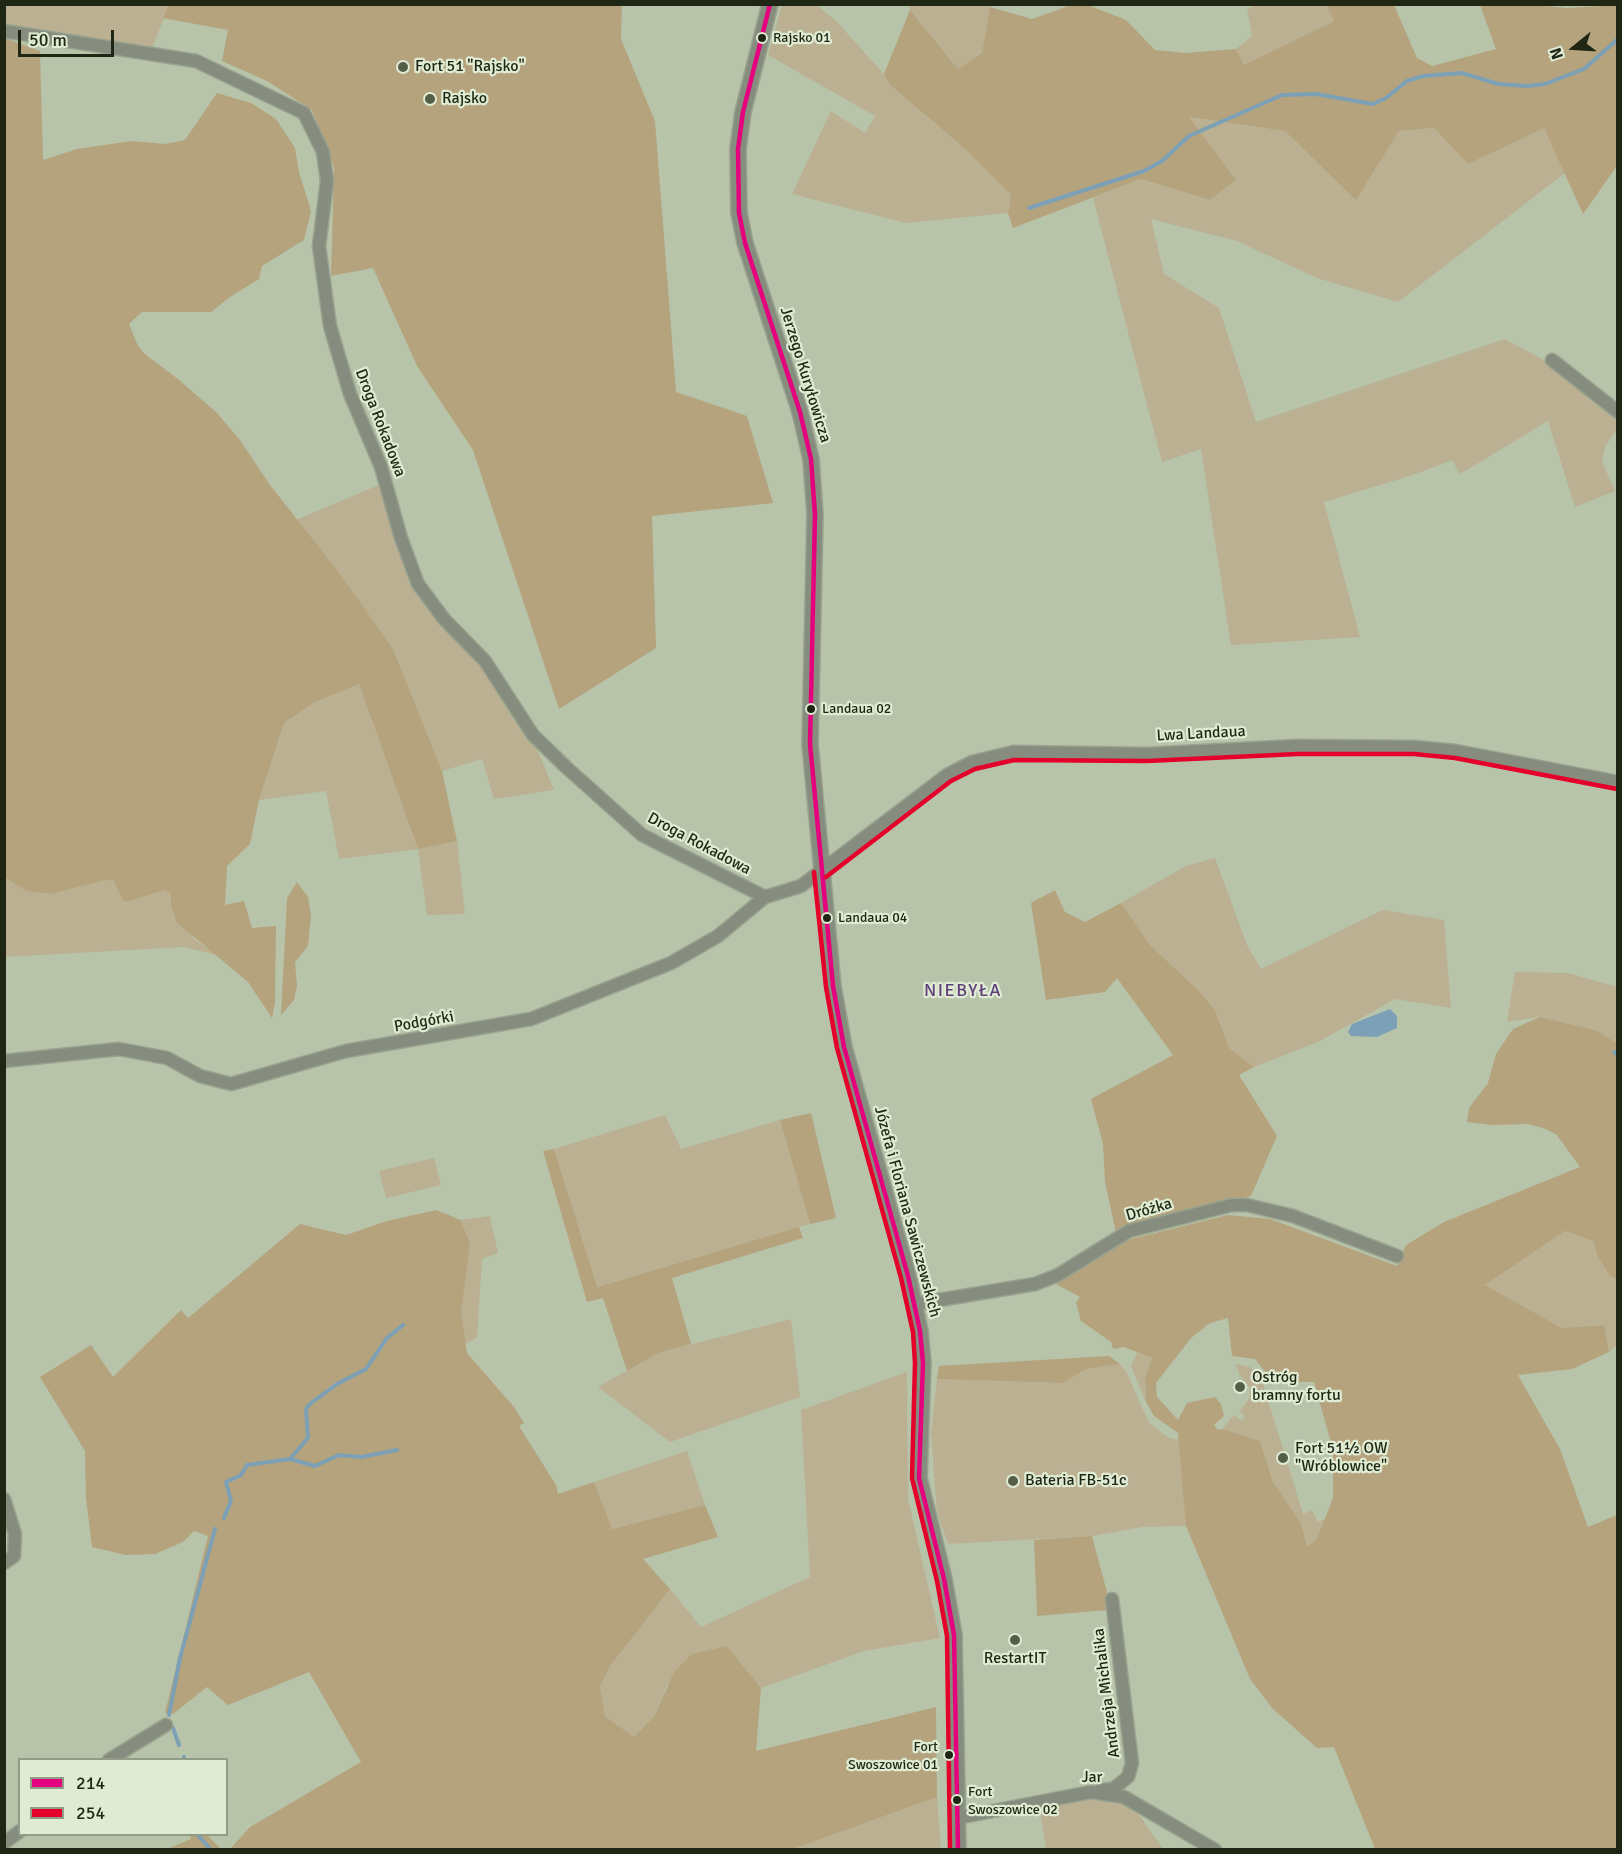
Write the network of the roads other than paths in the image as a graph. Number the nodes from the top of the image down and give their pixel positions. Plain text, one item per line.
1 (770, 4) edge
2 (4, 31) edge
3 (1552, 360) dead end
4 (1617, 412) edge
5 (1617, 782) edge
6 (821, 871) junction
7 (765, 897) junction
8 (4, 1061) edge
9 (1397, 1256) dead end
10 (915, 1304) junction
11 (4, 1499) edge
12 (4, 1563) edge
13 (1112, 1599) dead end
14 (166, 1725) dead end
15 (112, 1758) edge
16 (1091, 1792) junction
17 (957, 1818) junction
18 (18, 1832) edge
19 (4, 1843) edge
20 (958, 1850) edge
21 (1215, 1850) edge

1 - 6 street, Jerzego Kuryłowicza
2 - 7 street, Droga Rokadowa
3 - 4 street
5 - 6 street, Lwa Landaua
6 - 7 street, Podgórki
6 - 10 street, Józefa i Floriana Sawiczewskich
7 - 8 street, Podgórki
9 - 10 street, Dróżka
10 - 17 street, Józefa i Floriana Sawiczewskich
11 - 12 street
13 - 16 street, Andrzeja Michalika
14 - 15 street
16 - 17 street, Jar
16 - 21 street, Jar
17 - 20 street, Józefa i Floriana Sawiczewskich
18 - 19 street

